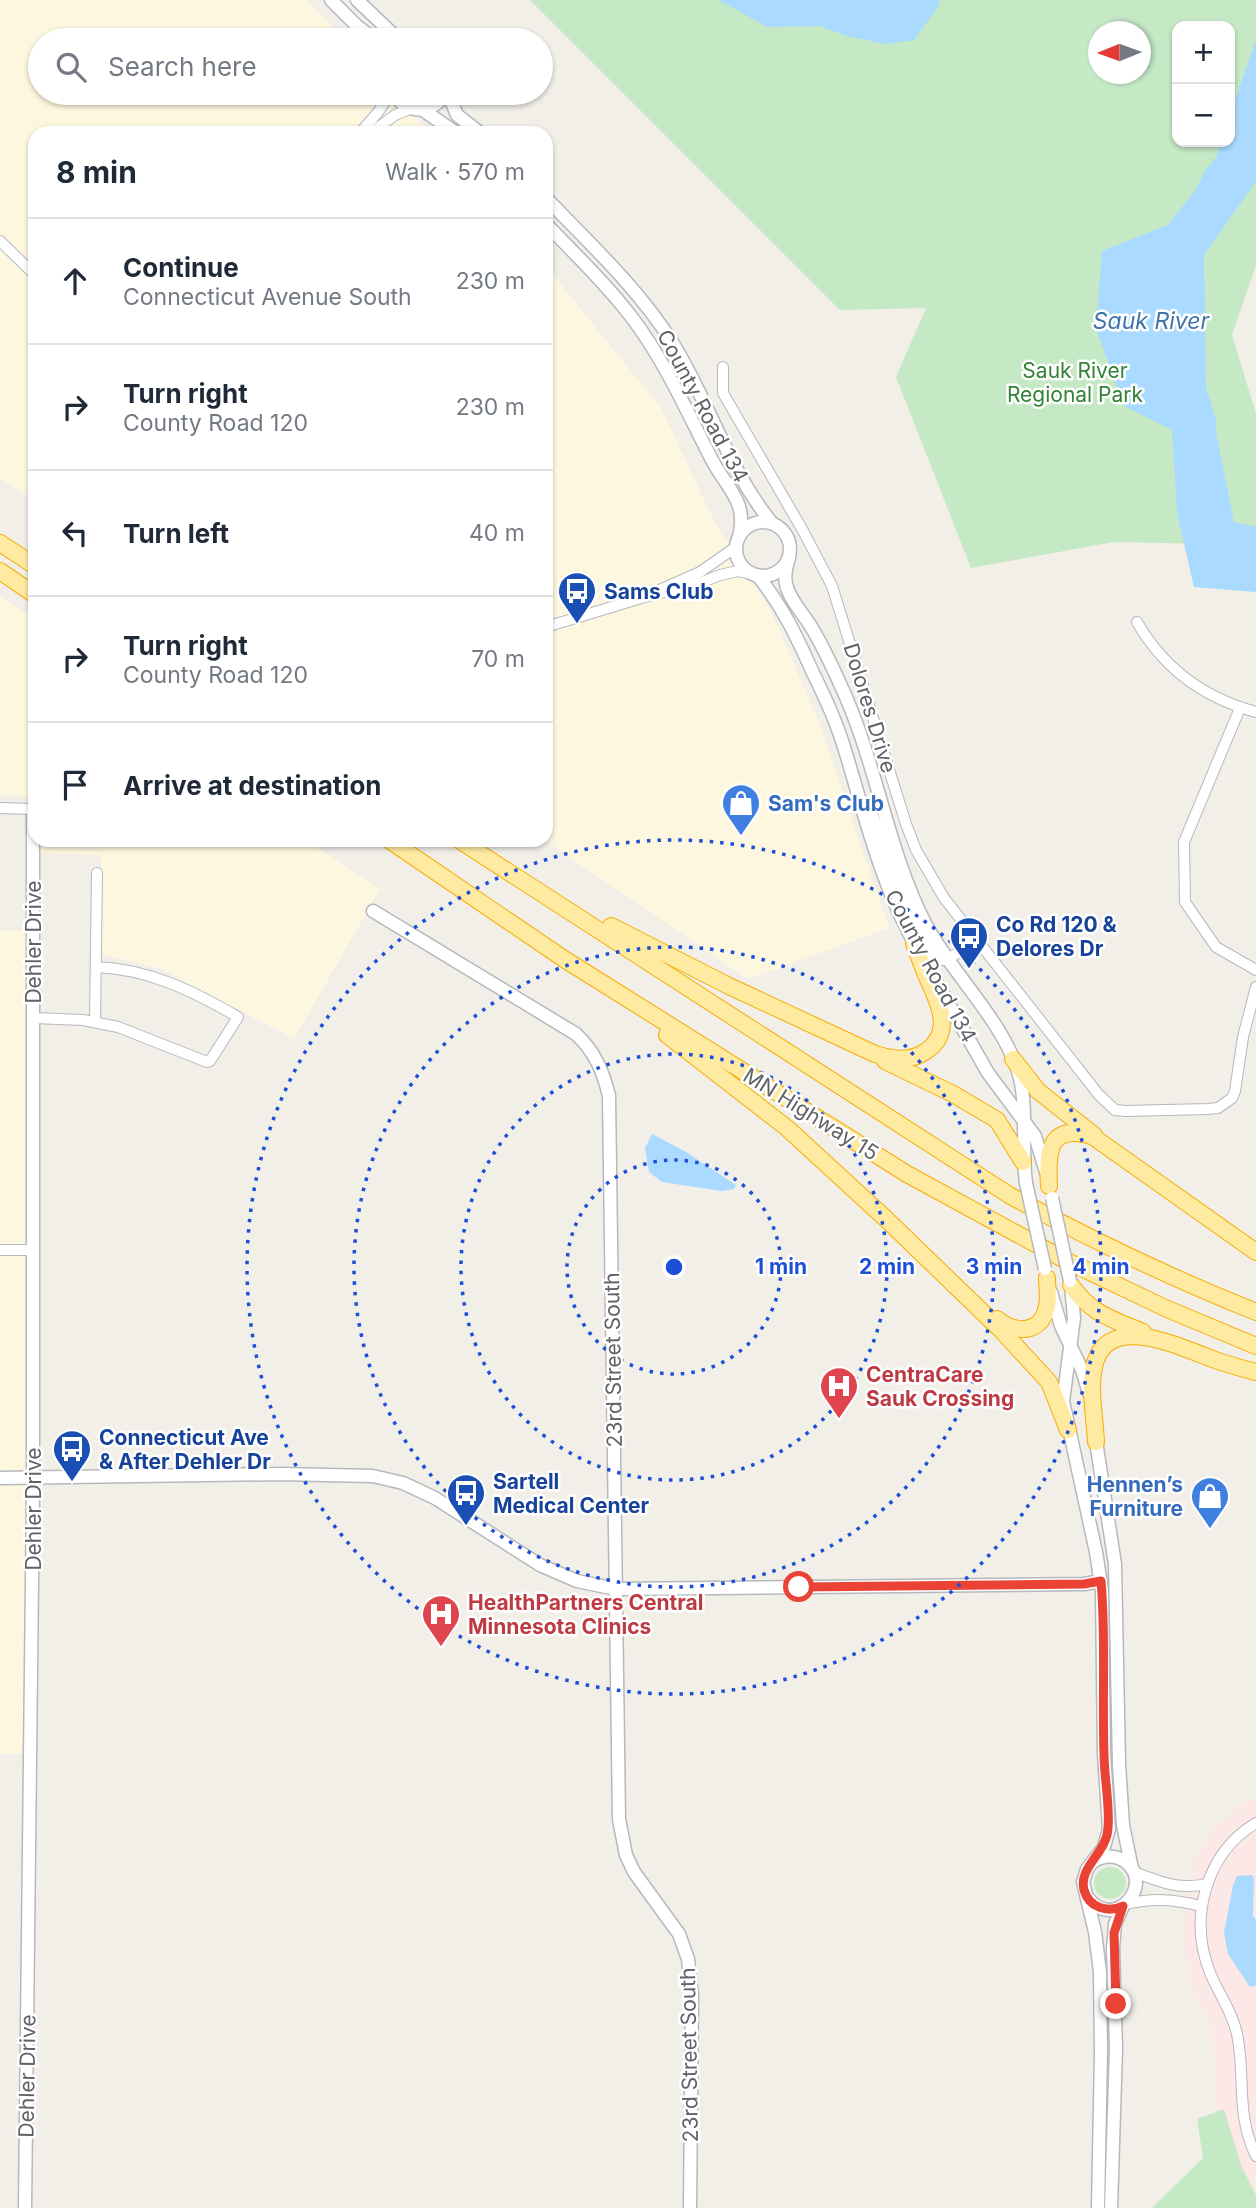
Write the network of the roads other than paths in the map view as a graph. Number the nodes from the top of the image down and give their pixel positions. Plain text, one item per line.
1 (331, 0) edge
2 (357, 0) edge
3 (360, 28) edge
4 (386, 28) edge
5 (383, 105) edge
6 (405, 105) edge
7 (430, 105) edge
8 (452, 105) edge
9 (416, 109) junction
10 (366, 126) edge
11 (380, 126) edge
12 (444, 126) edge
13 (471, 126) edge
14 (553, 205) edge
15 (553, 231) edge
16 (0, 241) edge
17 (28, 268) edge
18 (723, 367) dead end
19 (772, 523) junction
20 (738, 542) junction
21 (0, 543) edge
22 (789, 558) junction
23 (28, 561) edge
24 (0, 571) edge
25 (754, 575) junction
26 (28, 590) edge
27 (651, 595) junction
28 (1137, 622) dead end
29 (553, 625) edge
30 (1240, 708) junction
31 (1256, 712) edge
32 (852, 772) junction
33 (0, 808) edge
34 (28, 809) edge
35 (33, 847) edge
36 (399, 847) edge
37 (470, 847) edge
38 (97, 873) dead end
39 (514, 875) junction
40 (373, 911) dead end
41 (976, 942) junction
42 (915, 944) junction
43 (564, 959) junction
44 (948, 959) junction
45 (96, 967) junction
46 (1256, 970) edge
47 (1256, 987) edge
48 (34, 1018) junction
49 (95, 1021) junction
50 (835, 1035) junction
51 (1013, 1059) junction
52 (1023, 1119) junction
53 (1101, 1141) junction
54 (1023, 1162) junction
55 (1050, 1192) junction
56 (0, 1250) edge
57 (33, 1250) junction
58 (1256, 1252) edge
59 (1046, 1274) junction
60 (1070, 1283) junction
61 (969, 1299) junction
62 (1256, 1312) edge
63 (1168, 1342) junction
64 (1256, 1346) edge
65 (1069, 1347) junction
66 (1256, 1373) edge
67 (1068, 1430) junction
68 (1096, 1442) junction
69 (34, 1477) junction
70 (0, 1478) edge
71 (1101, 1581) junction
72 (617, 1589) junction
73 (1256, 1823) edge
74 (1091, 1864) junction
75 (1133, 1871) junction
76 (1207, 1884) junction
77 (1086, 1896) junction
78 (1124, 1905) junction
79 (1200, 1906) junction
80 (1256, 2156) edge
81 (25, 2208) edge
82 (690, 2208) edge
83 (1098, 2208) edge
84 (1111, 2208) edge

1 - 3 street
2 - 4 street
5 - 10 street
6 - 9 street
7 - 9 street
8 - 13 street
9 - 11 street
9 - 12 street
14 - 19 street, County Road 134
15 - 20 street, County Road 134
16 - 17 street
18 - 41 street, Dolores Drive
19 - 20 street
19 - 22 street
20 - 25 street
20 - 27 street
21 - 23 highway
22 - 25 street
22 - 44 street, County Road 134
24 - 26 highway
25 - 27 street
25 - 32 street, County Road 134
27 - 29 street
28 - 30 street
30 - 31 street
30 - 46 street
32 - 42 street, County Road 134
32 - 44 street
33 - 34 street
35 - 48 street, Dehler Drive
36 - 43 highway, MN Highway 15
37 - 39 highway, MN Highway 15
38 - 45 street
39 - 50 highway
39 - 62 highway, MN Highway 15
40 - 72 street, 23rd Street South
41 - 44 street
41 - 47 street, Dolores Drive
42 - 50 highway
42 - 52 street, County Road 134
43 - 61 highway
43 - 64 highway, MN Highway 15
44 - 51 street, County Road 134
45 - 49 street
45 - 49 street
48 - 49 street
48 - 57 street, Dehler Drive
50 - 54 highway
51 - 52 street, County Road 134
51 - 53 highway
52 - 54 street, County Road 134
52 - 55 street, County Road 134
53 - 55 highway
53 - 58 highway
54 - 59 street, County Road 134, bridge
55 - 60 street, County Road 134, bridge
56 - 57 street
57 - 69 street, Dehler Drive
59 - 61 highway
59 - 65 street, County Road 134
60 - 63 highway
60 - 65 street, County Road 134
61 - 67 highway
63 - 66 highway
63 - 68 highway
65 - 67 street, County Road 134
65 - 68 street, County Road 134
67 - 71 street, County Road 134
68 - 75 street, County Road 134
69 - 70 street
69 - 72 street
69 - 81 street, Dehler Drive
71 - 72 street
71 - 74 street, County Road 134
72 - 82 street, 23rd Street South
73 - 76 street
74 - 75 street
74 - 77 street
75 - 76 street
75 - 78 street
76 - 79 street
77 - 78 street
77 - 83 street
78 - 79 street
78 - 84 street
79 - 80 street

